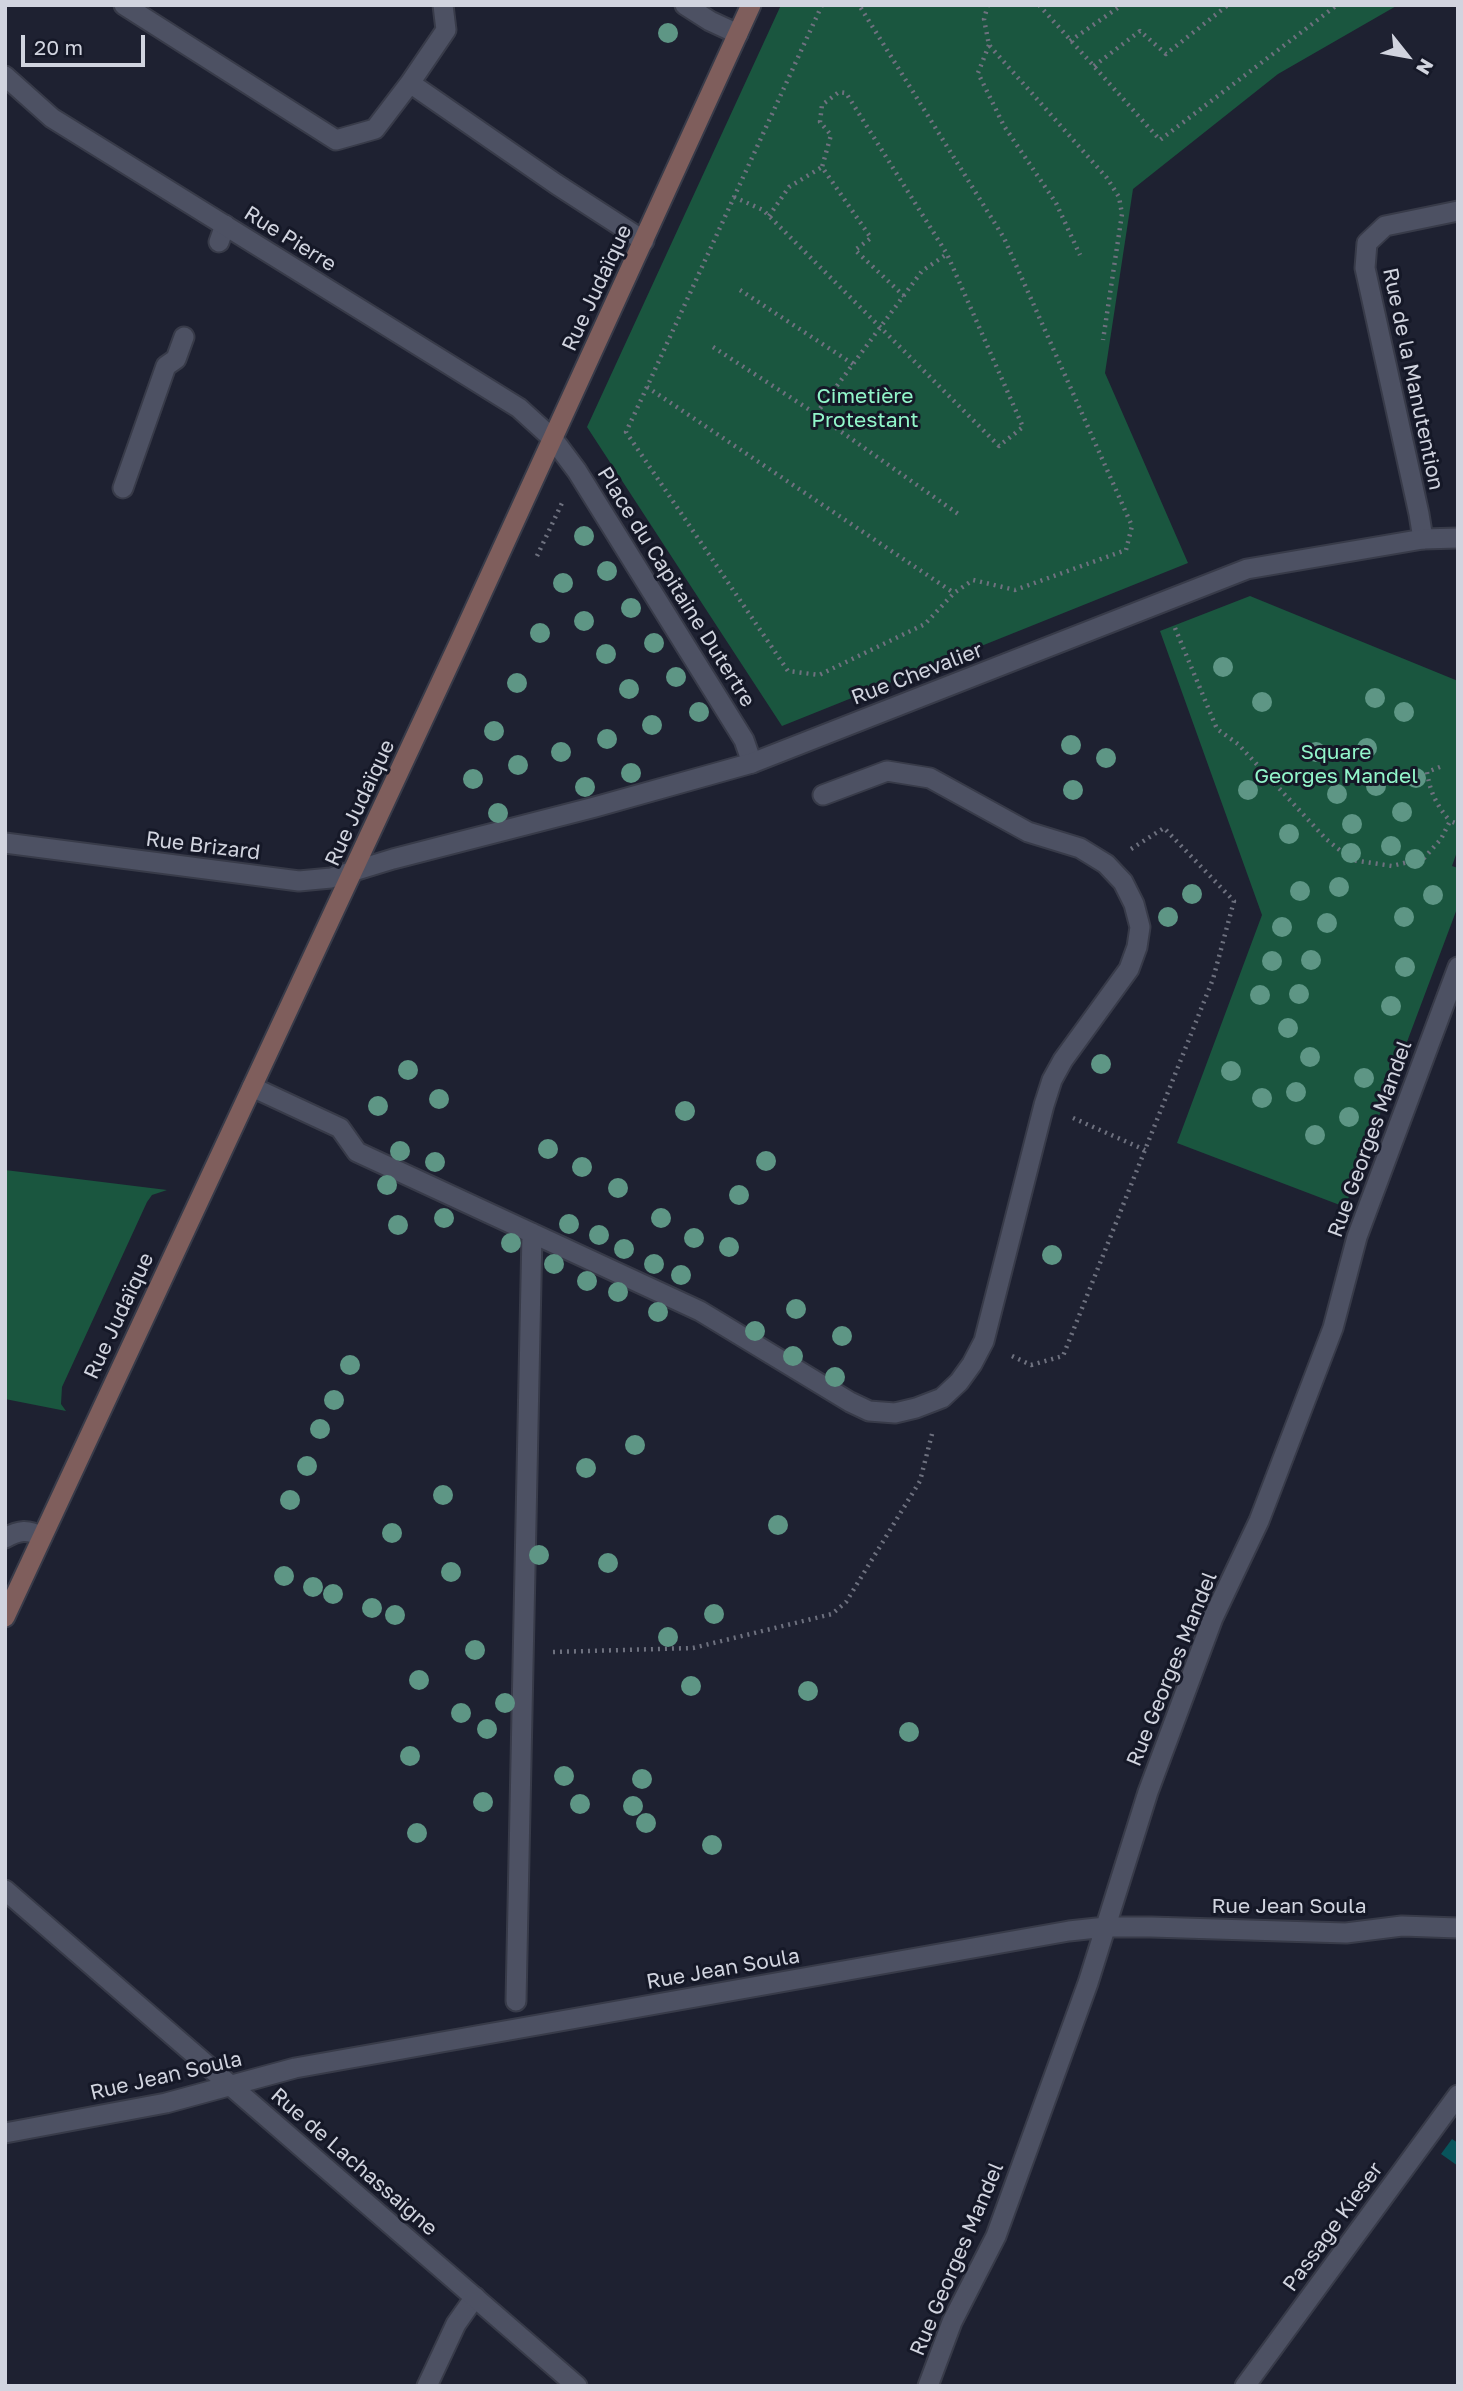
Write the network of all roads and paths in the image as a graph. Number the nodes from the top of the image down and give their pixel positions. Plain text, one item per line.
1 (124, 5) edge
2 (443, 5) edge
3 (685, 5) edge
4 (751, 5) edge
5 (822, 5) edge
6 (859, 5) edge
7 (988, 5) edge
8 (1039, 5) edge
9 (1122, 5) edge
10 (1228, 5) edge
11 (1337, 5) edge
12 (738, 34) junction
13 (1070, 41) junction
14 (989, 45) junction
15 (1094, 66) junction
16 (5, 76) edge
17 (410, 83) junction
18 (822, 167) junction
19 (734, 197) junction
20 (1458, 211) edge
21 (769, 216) junction
22 (644, 240) junction
23 (947, 254) junction
24 (1080, 255) dead end
25 (740, 290) dead end
26 (904, 296) junction
27 (881, 327) junction
28 (184, 337) dead end
29 (1103, 340) dead end
30 (713, 347) dead end
31 (853, 364) junction
32 (647, 387) junction
33 (816, 414) junction
34 (553, 439) junction
35 (123, 488) dead end
36 (961, 516) dead end
37 (1423, 538) junction
38 (1458, 538) edge
39 (954, 593) junction
40 (1174, 626) dead end
41 (752, 763) junction
42 (1440, 767) dead end
43 (823, 795) dead end
44 (1450, 821) junction
45 (1458, 824) edge
46 (5, 843) edge
47 (393, 859) joint
48 (1106, 864) junction
49 (352, 872) junction
50 (1458, 967) edge
51 (252, 1087) junction
52 (1044, 1105) junction
53 (1146, 1150) junction
54 (532, 1233) junction
55 (984, 1341) junction
56 (934, 1426) dead end
57 (42, 1537) junction
58 (5, 1538) edge
59 (5, 1617) edge
60 (523, 1653) junction
61 (5, 1890) edge
62 (1106, 1927) junction
63 (1458, 1928) edge
64 (516, 2001) dead end
65 (229, 2084) junction
66 (1458, 2095) edge
67 (5, 2133) edge
68 (475, 2297) junction
69 (427, 2386) edge
70 (577, 2386) edge
71 (928, 2386) edge
72 (1245, 2386) edge

1 - 17 street
2 - 17 street
3 - 12 street
4 - 12 main road, Rue Judaïque
5 - 19 path
6 - 39 path
7 - 14 path
8 - 13 path
9 - 13 path
10 - 15 path
11 - 15 path
12 - 22 main road, Rue Judaïque
13 - 15 path
14 - 24 path
14 - 29 path
16 - 34 street, Rue Pierre
17 - 22 street
18 - 21 path
18 - 23 path
18 - 26 path
19 - 21 path
19 - 32 path
20 - 37 street, Rue de la Manutention
21 - 27 path
22 - 34 main road, Rue Judaïque
23 - 26 path
23 - 27 path
25 - 31 path
26 - 27 path
27 - 31 path
28 - 35 street
30 - 33 path
31 - 33 path
32 - 39 path
32 - 39 path
33 - 36 path
34 - 41 street, Place du Capitaine Dutertre
34 - 49 main road, Rue Judaïque
37 - 38 street, Rue Chevalier
37 - 41 street, Rue Chevalier
40 - 44 path
41 - 47 street, Rue Chevalier
42 - 44 path
43 - 48 street
44 - 45 path
46 - 49 street, Rue Brizard
47 - 49 street, Rue Brizard
48 - 52 street
48 - 53 path
49 - 51 main road, Rue Judaïque
50 - 62 street, Rue Georges Mandel
51 - 54 street
51 - 57 main road, Rue Judaïque
52 - 53 path
52 - 55 street
53 - 55 path
54 - 55 street
54 - 60 street
56 - 60 path
57 - 58 street
57 - 59 main road, Rue Judaïque
60 - 64 street
61 - 65 street, Rue de Lachassaigne
62 - 63 street, Rue Jean Soula
62 - 65 street, Rue Jean Soula
62 - 71 street, Rue Georges Mandel
65 - 67 street, Rue Jean Soula
65 - 68 street, Rue de Lachassaigne
66 - 72 street, Passage Kieser
68 - 69 street
68 - 70 street, Rue de Lachassaigne

